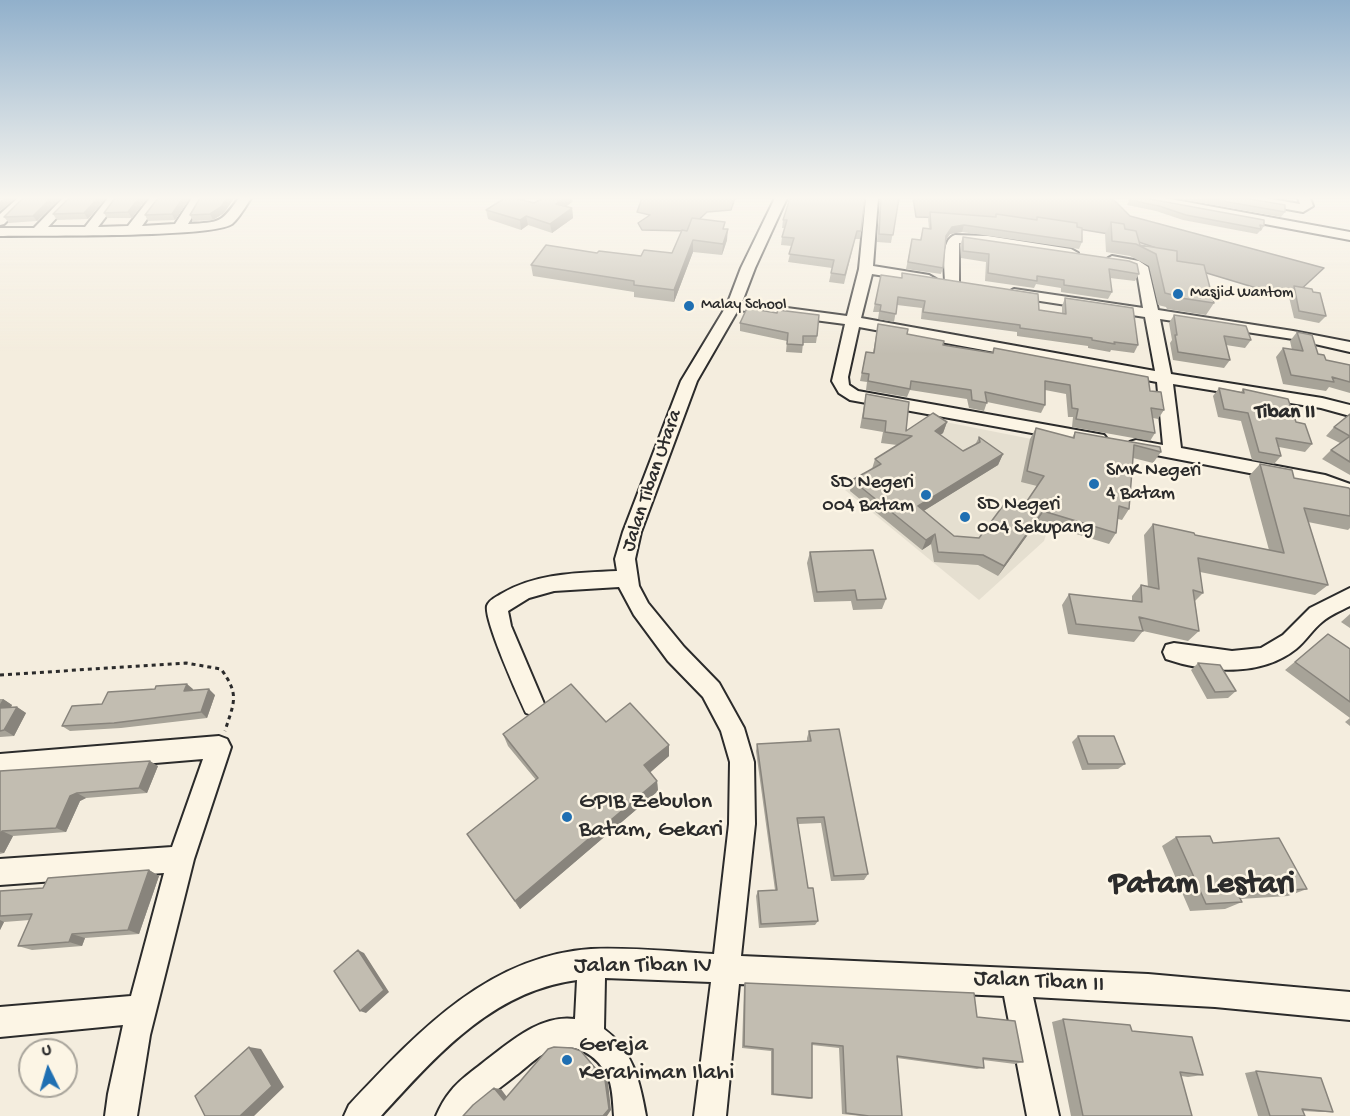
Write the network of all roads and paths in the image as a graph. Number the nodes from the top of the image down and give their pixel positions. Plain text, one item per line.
1 (756, 250) edge
2 (868, 250) edge
3 (953, 250) edge
4 (1051, 250) edge
5 (866, 269) junction
6 (998, 290) edge
7 (734, 305) junction
8 (1150, 314) junction
9 (854, 321) junction
10 (1350, 347) edge
11 (1164, 378) junction
12 (1350, 411) edge
13 (1173, 453) junction
14 (1350, 490) edge
15 (627, 578) junction
16 (1350, 596) edge
17 (1174, 652) dead end
18 (0, 675) edge
19 (534, 706) dead end
20 (219, 747) junction
21 (0, 765) edge
22 (181, 858) junction
23 (0, 872) edge
24 (592, 963) junction
25 (727, 968) junction
26 (1015, 981) junction
27 (1350, 1006) edge
28 (142, 1009) junction
29 (0, 1022) edge
30 (590, 1034) junction
31 (121, 1116) edge
32 (360, 1116) edge
33 (452, 1116) edge
34 (630, 1116) edge
35 (710, 1116) edge
36 (1043, 1116) edge

1 - 7 street, Jalan Tiban Utara
2 - 5 street
3 - 5 street
4 - 8 street
5 - 9 street
6 - 8 street
7 - 9 street
7 - 15 street, Jalan Tiban Utara
8 - 10 street
8 - 11 street
9 - 11 street
9 - 13 street
11 - 12 street
11 - 13 street
13 - 14 street
15 - 19 street
15 - 25 street, Jalan Tiban Utara
16 - 17 street
18 - 20 path
20 - 21 street
20 - 22 street
22 - 23 street
22 - 28 street
24 - 25 street, Jalan Tiban IV
24 - 30 street
24 - 32 street, Jalan Tiban IV
25 - 26 street, Jalan Tiban II
25 - 35 street, Jalan Tiban Utara
26 - 27 street, Jalan Tiban II
26 - 36 street
28 - 29 street
28 - 31 street
30 - 33 street
30 - 34 street

